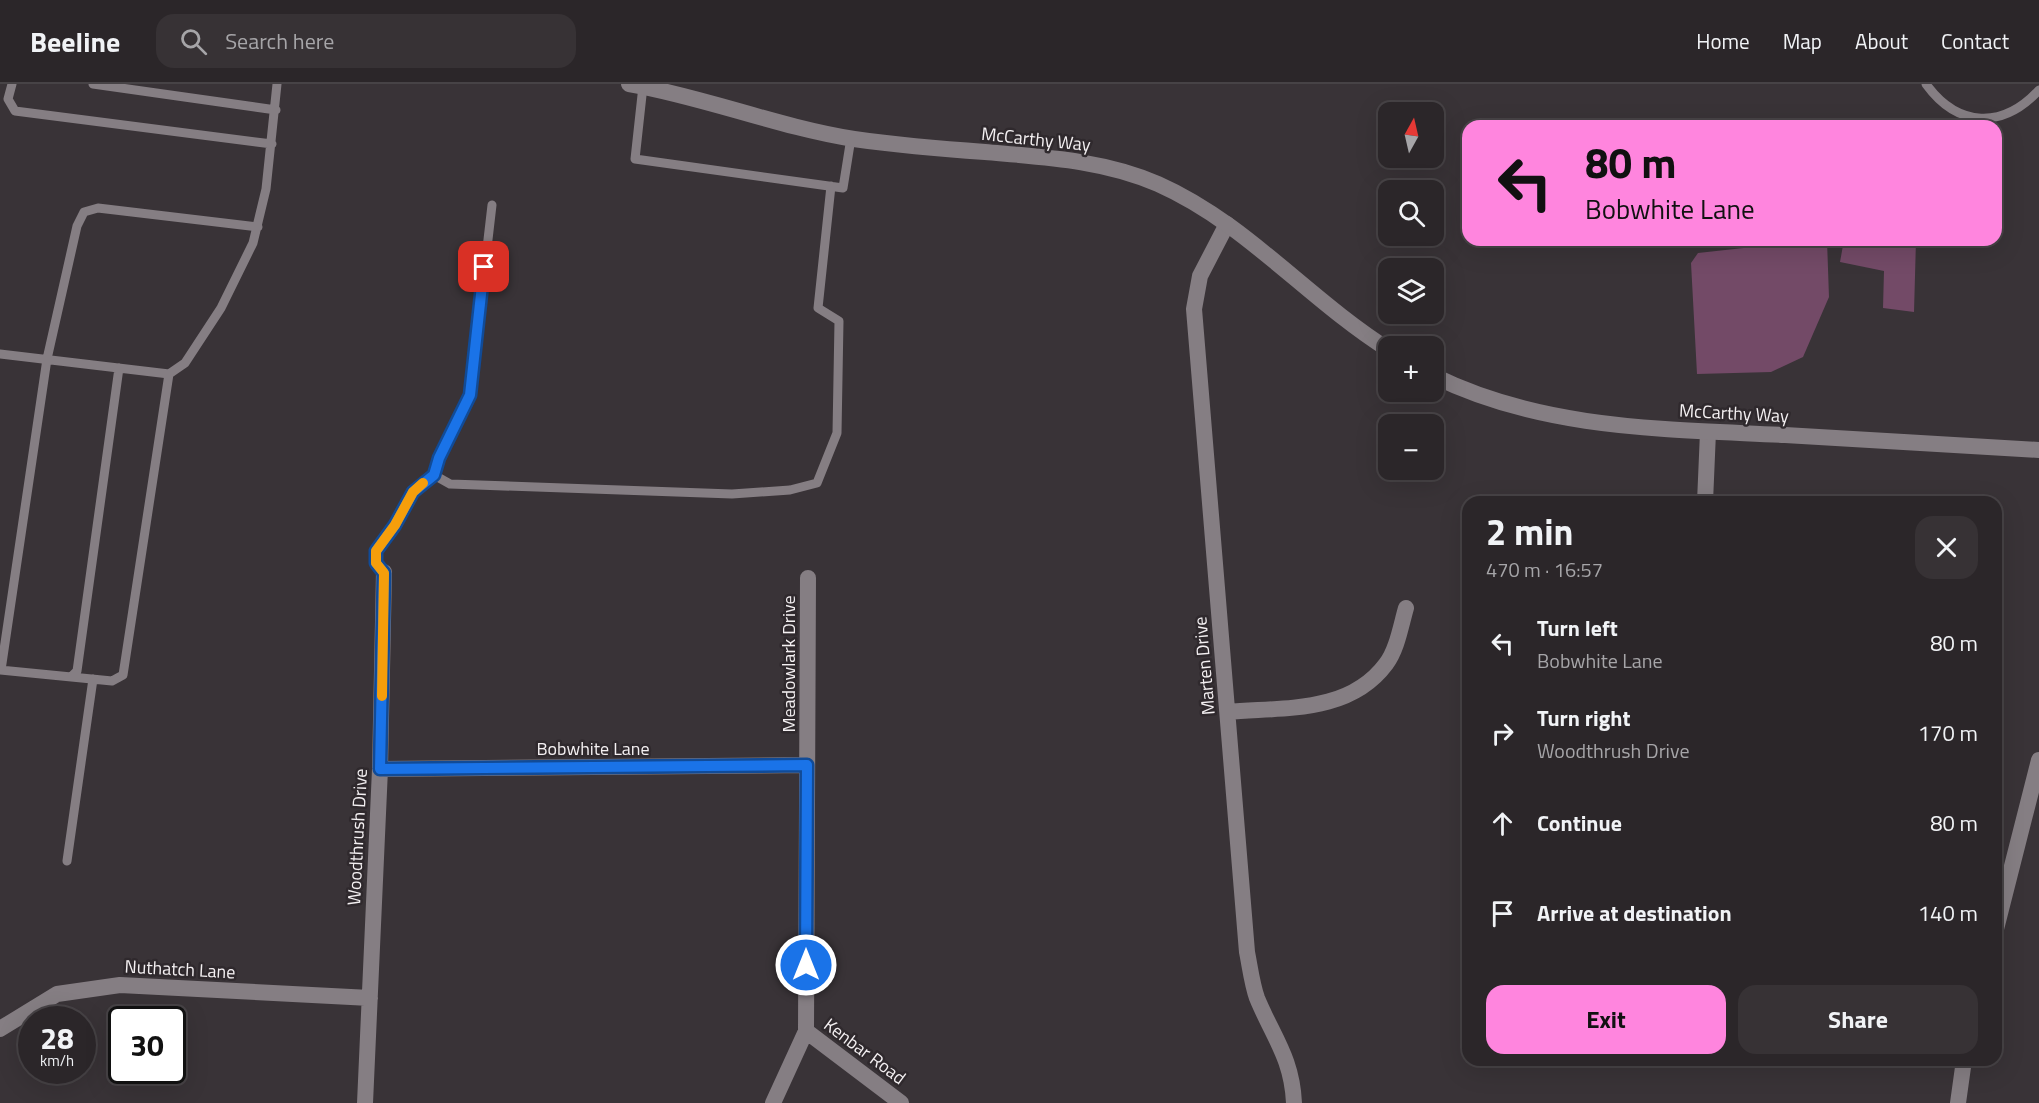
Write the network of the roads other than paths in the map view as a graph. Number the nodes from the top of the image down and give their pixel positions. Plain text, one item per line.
1 (12, 84) edge
2 (93, 84) edge
3 (277, 84) edge
4 (1926, 84) edge
5 (636, 85) edge
6 (2039, 90) edge
7 (276, 110) junction
8 (851, 138) junction
9 (272, 144) junction
10 (831, 186) junction
11 (492, 206) dead end
12 (1227, 224) junction
13 (258, 227) junction
14 (1378, 342) edge
15 (0, 354) edge
16 (46, 359) junction
17 (119, 368) junction
18 (169, 374) junction
19 (1444, 380) edge
20 (1708, 432) junction
21 (2039, 450) edge
22 (434, 475) junction
23 (1705, 496) edge
24 (384, 573) joint
25 (808, 578) dead end
26 (1406, 608) dead end
27 (1, 670) edge
28 (71, 677) junction
29 (93, 679) junction
30 (1228, 712) junction
31 (2039, 760) edge
32 (807, 765) junction
33 (380, 769) junction
34 (67, 861) dead end
35 (2002, 905) edge
36 (370, 998) junction
37 (0, 1029) edge
38 (806, 1031) junction
39 (1963, 1066) edge
40 (365, 1103) edge
41 (773, 1103) edge
42 (901, 1103) edge
43 (1294, 1103) edge
44 (1958, 1103) edge

1 - 9 lane
2 - 7 lane
3 - 7 lane
4 - 6 lane
5 - 8 street, McCarthy Way
5 - 10 lane
7 - 9 lane
8 - 10 lane
8 - 12 street, McCarthy Way
9 - 13 lane
10 - 22 lane
11 - 22 lane
12 - 14 street, McCarthy Way
12 - 30 street, Marten Drive
13 - 16 lane
13 - 18 lane
15 - 16 lane
16 - 17 lane
16 - 27 lane
17 - 18 lane
17 - 28 lane
18 - 29 lane
19 - 20 street, McCarthy Way
20 - 21 street, McCarthy Way
20 - 23 street
22 - 24 lane
24 - 33 street, Woodthrush Drive
25 - 32 street, Meadowlark Drive
26 - 30 street
27 - 28 lane
28 - 29 lane
29 - 34 lane
30 - 43 street, Marten Drive
31 - 35 street
32 - 33 street, Bobwhite Lane
32 - 38 street, Meadowlark Drive
33 - 36 street, Woodthrush Drive
36 - 37 street, Nuthatch Lane
36 - 40 street, Woodthrush Drive
38 - 41 street, Meadowlark Drive
38 - 42 street, Kenbar Road
39 - 44 street

